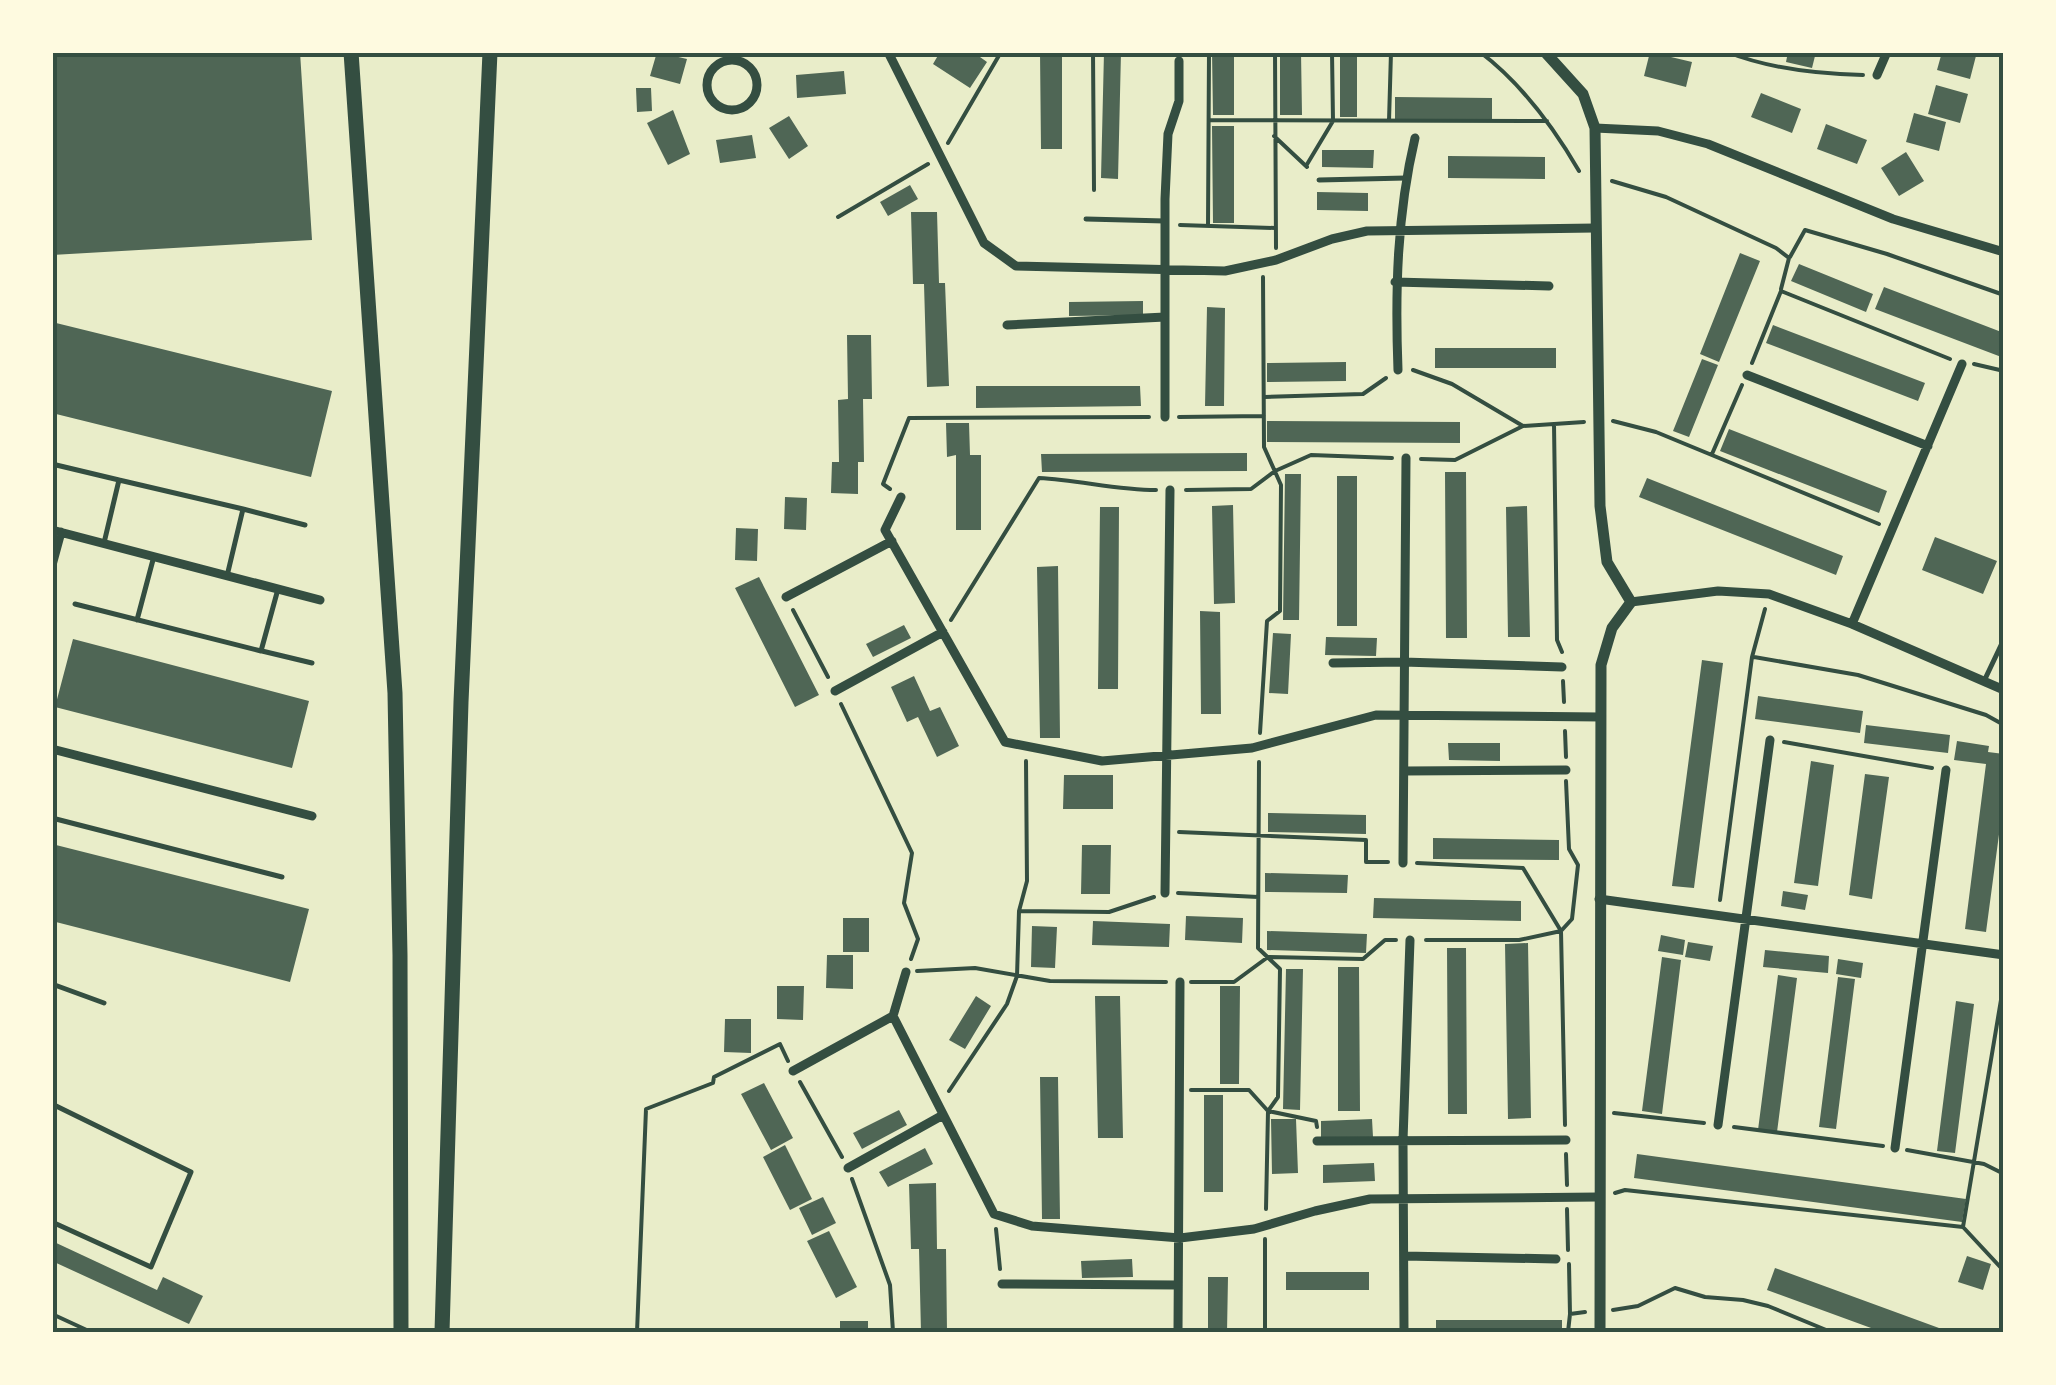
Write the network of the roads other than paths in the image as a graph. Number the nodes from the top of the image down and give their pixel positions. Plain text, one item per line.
1 (352, 52) edge
2 (490, 52) edge
3 (888, 52) edge
4 (1544, 52) edge
5 (1887, 52) edge
6 (733, 56) edge
7 (1180, 61) dead end
8 (1878, 76) road end
9 (1595, 128) junction
10 (1416, 138) dead end
11 (1406, 178) junction
12 (1320, 180) dead end
13 (1086, 218) dead end
14 (1165, 223) junction
15 (1595, 228) junction
16 (1401, 232) junction
17 (2004, 252) edge
18 (1166, 272) junction
19 (1395, 282) junction
20 (1549, 286) dead end
21 (1165, 318) junction
22 (1007, 325) dead end
23 (1962, 364) road end
24 (1398, 370) road end
25 (1747, 375) road end
26 (1165, 417) road end
27 (1928, 446) junction
28 (1406, 458) road end
29 (52, 464) edge
30 (119, 480) junction
31 (1170, 490) road end
32 (901, 497) road end
33 (243, 509) junction
34 (304, 525) dead end
35 (57, 531) edge
36 (892, 541) junction
37 (104, 543) junction
38 (154, 556) junction
39 (52, 565) edge
40 (227, 576) junction
41 (278, 589) junction
42 (786, 597) road end
43 (320, 600) dead end
44 (1631, 602) junction
45 (75, 604) dead end
46 (137, 620) junction
47 (1852, 624) junction
48 (943, 632) junction
49 (2004, 639) edge
50 (261, 651) junction
51 (1403, 662) junction
52 (312, 663) dead end
53 (1333, 663) dead end
54 (1562, 668) road end
55 (1984, 682) junction
56 (2004, 690) edge
57 (834, 691) road end
58 (1405, 714) junction
59 (1601, 717) junction
60 (1770, 740) road end
61 (52, 749) edge
62 (1166, 755) junction
63 (1566, 770) road end
64 (1946, 770) road end
65 (1405, 771) junction
66 (312, 816) dead end
67 (52, 818) edge
68 (1403, 863) road end
69 (282, 877) dead end
70 (1165, 893) road end
71 (1600, 899) junction
72 (1744, 918) junction
73 (1410, 940) road end
74 (1923, 943) junction
75 (2004, 954) edge
76 (906, 972) road end
77 (1180, 982) road end
78 (52, 984) edge
79 (104, 1003) dead end
80 (894, 1016) junction
81 (794, 1071) road end
82 (52, 1104) edge
83 (941, 1111) junction
84 (1718, 1125) road end
85 (1403, 1140) junction
86 (1566, 1140) road end
87 (1317, 1141) road end
88 (1895, 1148) road end
89 (848, 1168) road end
90 (1598, 1197) junction
91 (1404, 1201) junction
92 (52, 1222) edge
93 (1180, 1238) junction
94 (1404, 1256) junction
95 (1556, 1259) dead end
96 (1002, 1284) road end
97 (1178, 1285) junction
98 (1404, 1329) dead end
99 (401, 1332) edge
100 (442, 1332) edge
101 (1178, 1332) edge
102 (1600, 1332) edge

1 - 99 highway
2 - 100 highway
3 - 18 street
4 - 9 street
5 - 8 street
6 - 6 street
7 - 14 street
9 - 15 street
9 - 17 street
10 - 11 street
11 - 12 lane
11 - 16 street
13 - 14 lane
14 - 18 street
15 - 16 street
15 - 44 street
16 - 18 street
16 - 19 street
18 - 21 street
19 - 20 street
19 - 24 street
21 - 22 street
21 - 26 street
23 - 27 street
25 - 27 street
27 - 47 street
28 - 51 street
29 - 30 lane
30 - 33 lane
30 - 37 lane
31 - 62 street
32 - 36 street
33 - 34 lane
33 - 40 lane
35 - 37 street
35 - 39 street
36 - 42 street
36 - 48 street
37 - 38 street
38 - 40 street
38 - 46 lane
40 - 41 street
41 - 43 street
41 - 50 lane
44 - 47 street
44 - 59 street
45 - 46 lane
46 - 50 lane
47 - 55 street
48 - 57 street
48 - 62 street
49 - 55 lane
50 - 52 lane
51 - 53 street
51 - 54 street
51 - 58 street
55 - 56 street
58 - 59 street
58 - 62 street
58 - 65 street
59 - 71 street
60 - 72 street
61 - 66 street
62 - 70 street
63 - 65 street
64 - 74 street
65 - 68 street
67 - 69 lane
71 - 72 street
71 - 90 street
72 - 74 street
72 - 84 street
73 - 85 street
74 - 75 street
74 - 88 street
76 - 80 street
77 - 93 street
78 - 79 lane
80 - 81 street
80 - 83 street
82 - 92 lane
83 - 89 street
83 - 93 street
85 - 86 street
85 - 87 street
85 - 91 street
90 - 91 street
90 - 102 street
91 - 93 street
91 - 94 street
93 - 97 street
94 - 95 street
94 - 98 street
96 - 97 street
97 - 101 street

